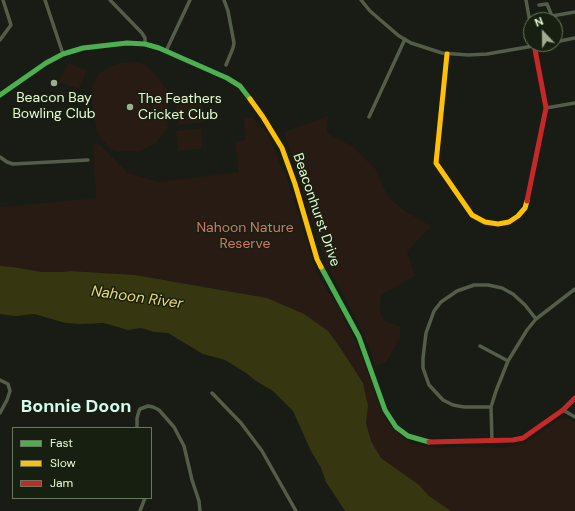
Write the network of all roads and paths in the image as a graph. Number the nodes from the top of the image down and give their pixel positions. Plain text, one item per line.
1 (3, 0) edge
2 (45, 0) edge
3 (110, 0) edge
4 (190, 0) edge
5 (224, 0) edge
6 (361, 0) edge
7 (526, 0) edge
8 (540, 5) dead end
9 (528, 12) edge
10 (575, 12) edge
11 (575, 38) edge
12 (405, 39) junction
13 (0, 40) edge
14 (563, 40) edge
15 (145, 44) junction
16 (523, 47) edge
17 (166, 51) junction
18 (535, 52) edge
19 (63, 54) junction
20 (447, 54) junction
21 (226, 65) dead end
22 (0, 95) edge
23 (575, 102) edge
24 (546, 108) junction
25 (369, 117) dead end
26 (0, 156) edge
27 (88, 160) dead end
28 (575, 290) edge
29 (536, 319) junction
30 (480, 346) dead end
31 (508, 361) junction
32 (0, 380) edge
33 (212, 393) dead end
34 (575, 398) edge
35 (491, 407) junction
36 (563, 410) junction
37 (0, 413) edge
38 (575, 417) edge
39 (137, 427) edge
40 (492, 442) junction
41 (145, 499) edge
42 (140, 511) edge
43 (200, 511) edge
44 (296, 511) edge

1 - 13 street
2 - 19 street
3 - 15 street
4 - 17 street
5 - 21 street
6 - 12 street
7 - 9 street
8 - 10 street
11 - 14 street
12 - 20 street
12 - 25 street
15 - 17 street, Beaconhurst Drive
15 - 19 street, Beaconhurst Drive
16 - 20 street
17 - 40 street, Beaconhurst Drive
18 - 24 street
19 - 22 street, Beaconhurst Drive
20 - 24 street
23 - 24 street
26 - 27 street
28 - 29 street
29 - 31 street
29 - 35 street
30 - 31 street
31 - 35 street
32 - 37 street
33 - 44 street
34 - 36 street, Beaconhurst Drive
35 - 40 street
36 - 38 street
36 - 40 street, Beaconhurst Drive
39 - 43 street
41 - 42 street

